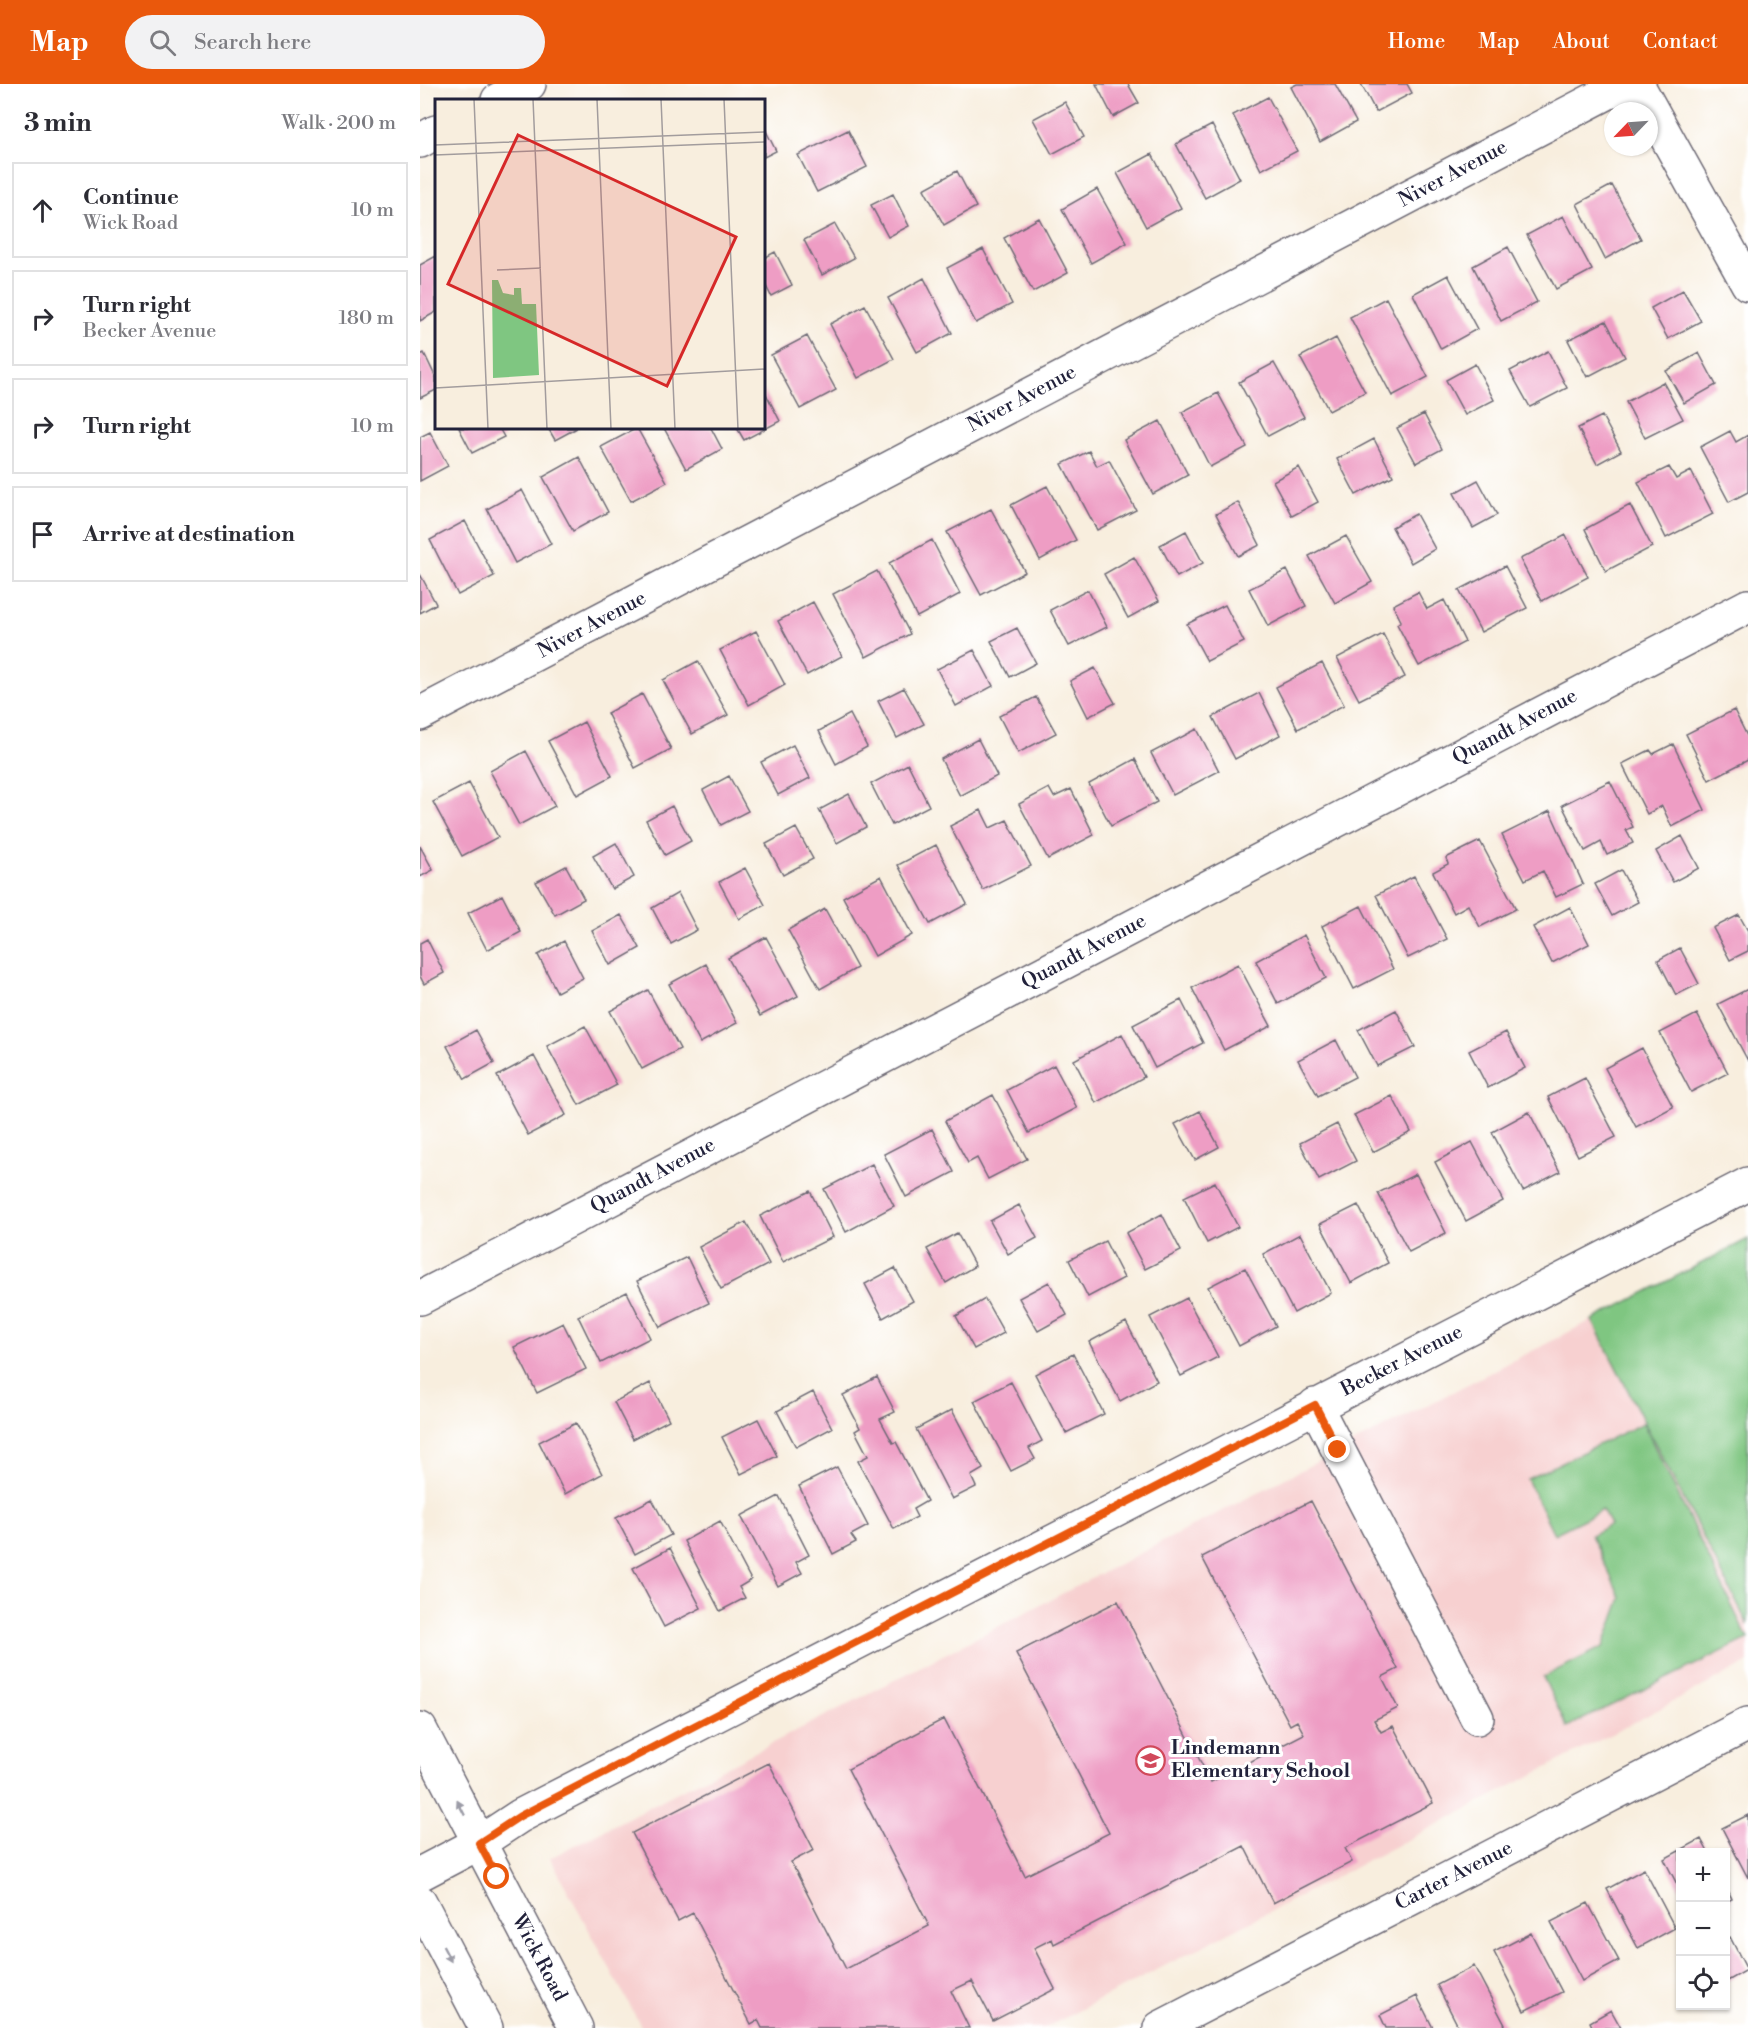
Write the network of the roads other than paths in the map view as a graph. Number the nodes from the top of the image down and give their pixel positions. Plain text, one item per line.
1 (529, 84) edge
2 (1624, 84) edge
3 (1637, 84) edge
4 (500, 99) edge
5 (435, 133) edge
6 (420, 141) edge
7 (1748, 284) edge
8 (1748, 606) edge
9 (420, 714) edge
10 (1748, 1184) edge
11 (420, 1298) edge
12 (1315, 1405) junction
13 (1477, 1718) dead end
14 (1748, 1724) edge
15 (420, 1729) edge
16 (479, 1843) junction
17 (420, 1874) edge
18 (420, 1902) edge
19 (486, 2028) edge
20 (576, 2028) edge
21 (1160, 2028) edge

1 - 4 street
2 - 9 street, Niver Avenue
3 - 7 street
5 - 6 street
8 - 11 street, Quandt Avenue
10 - 12 street, Becker Avenue
12 - 13 street
12 - 16 street, Becker Avenue
14 - 21 street, Carter Avenue
16 -> 15 street, Wick Road
16 - 17 street, Becker Avenue
16 - 20 street, Wick Road
18 -> 19 street

